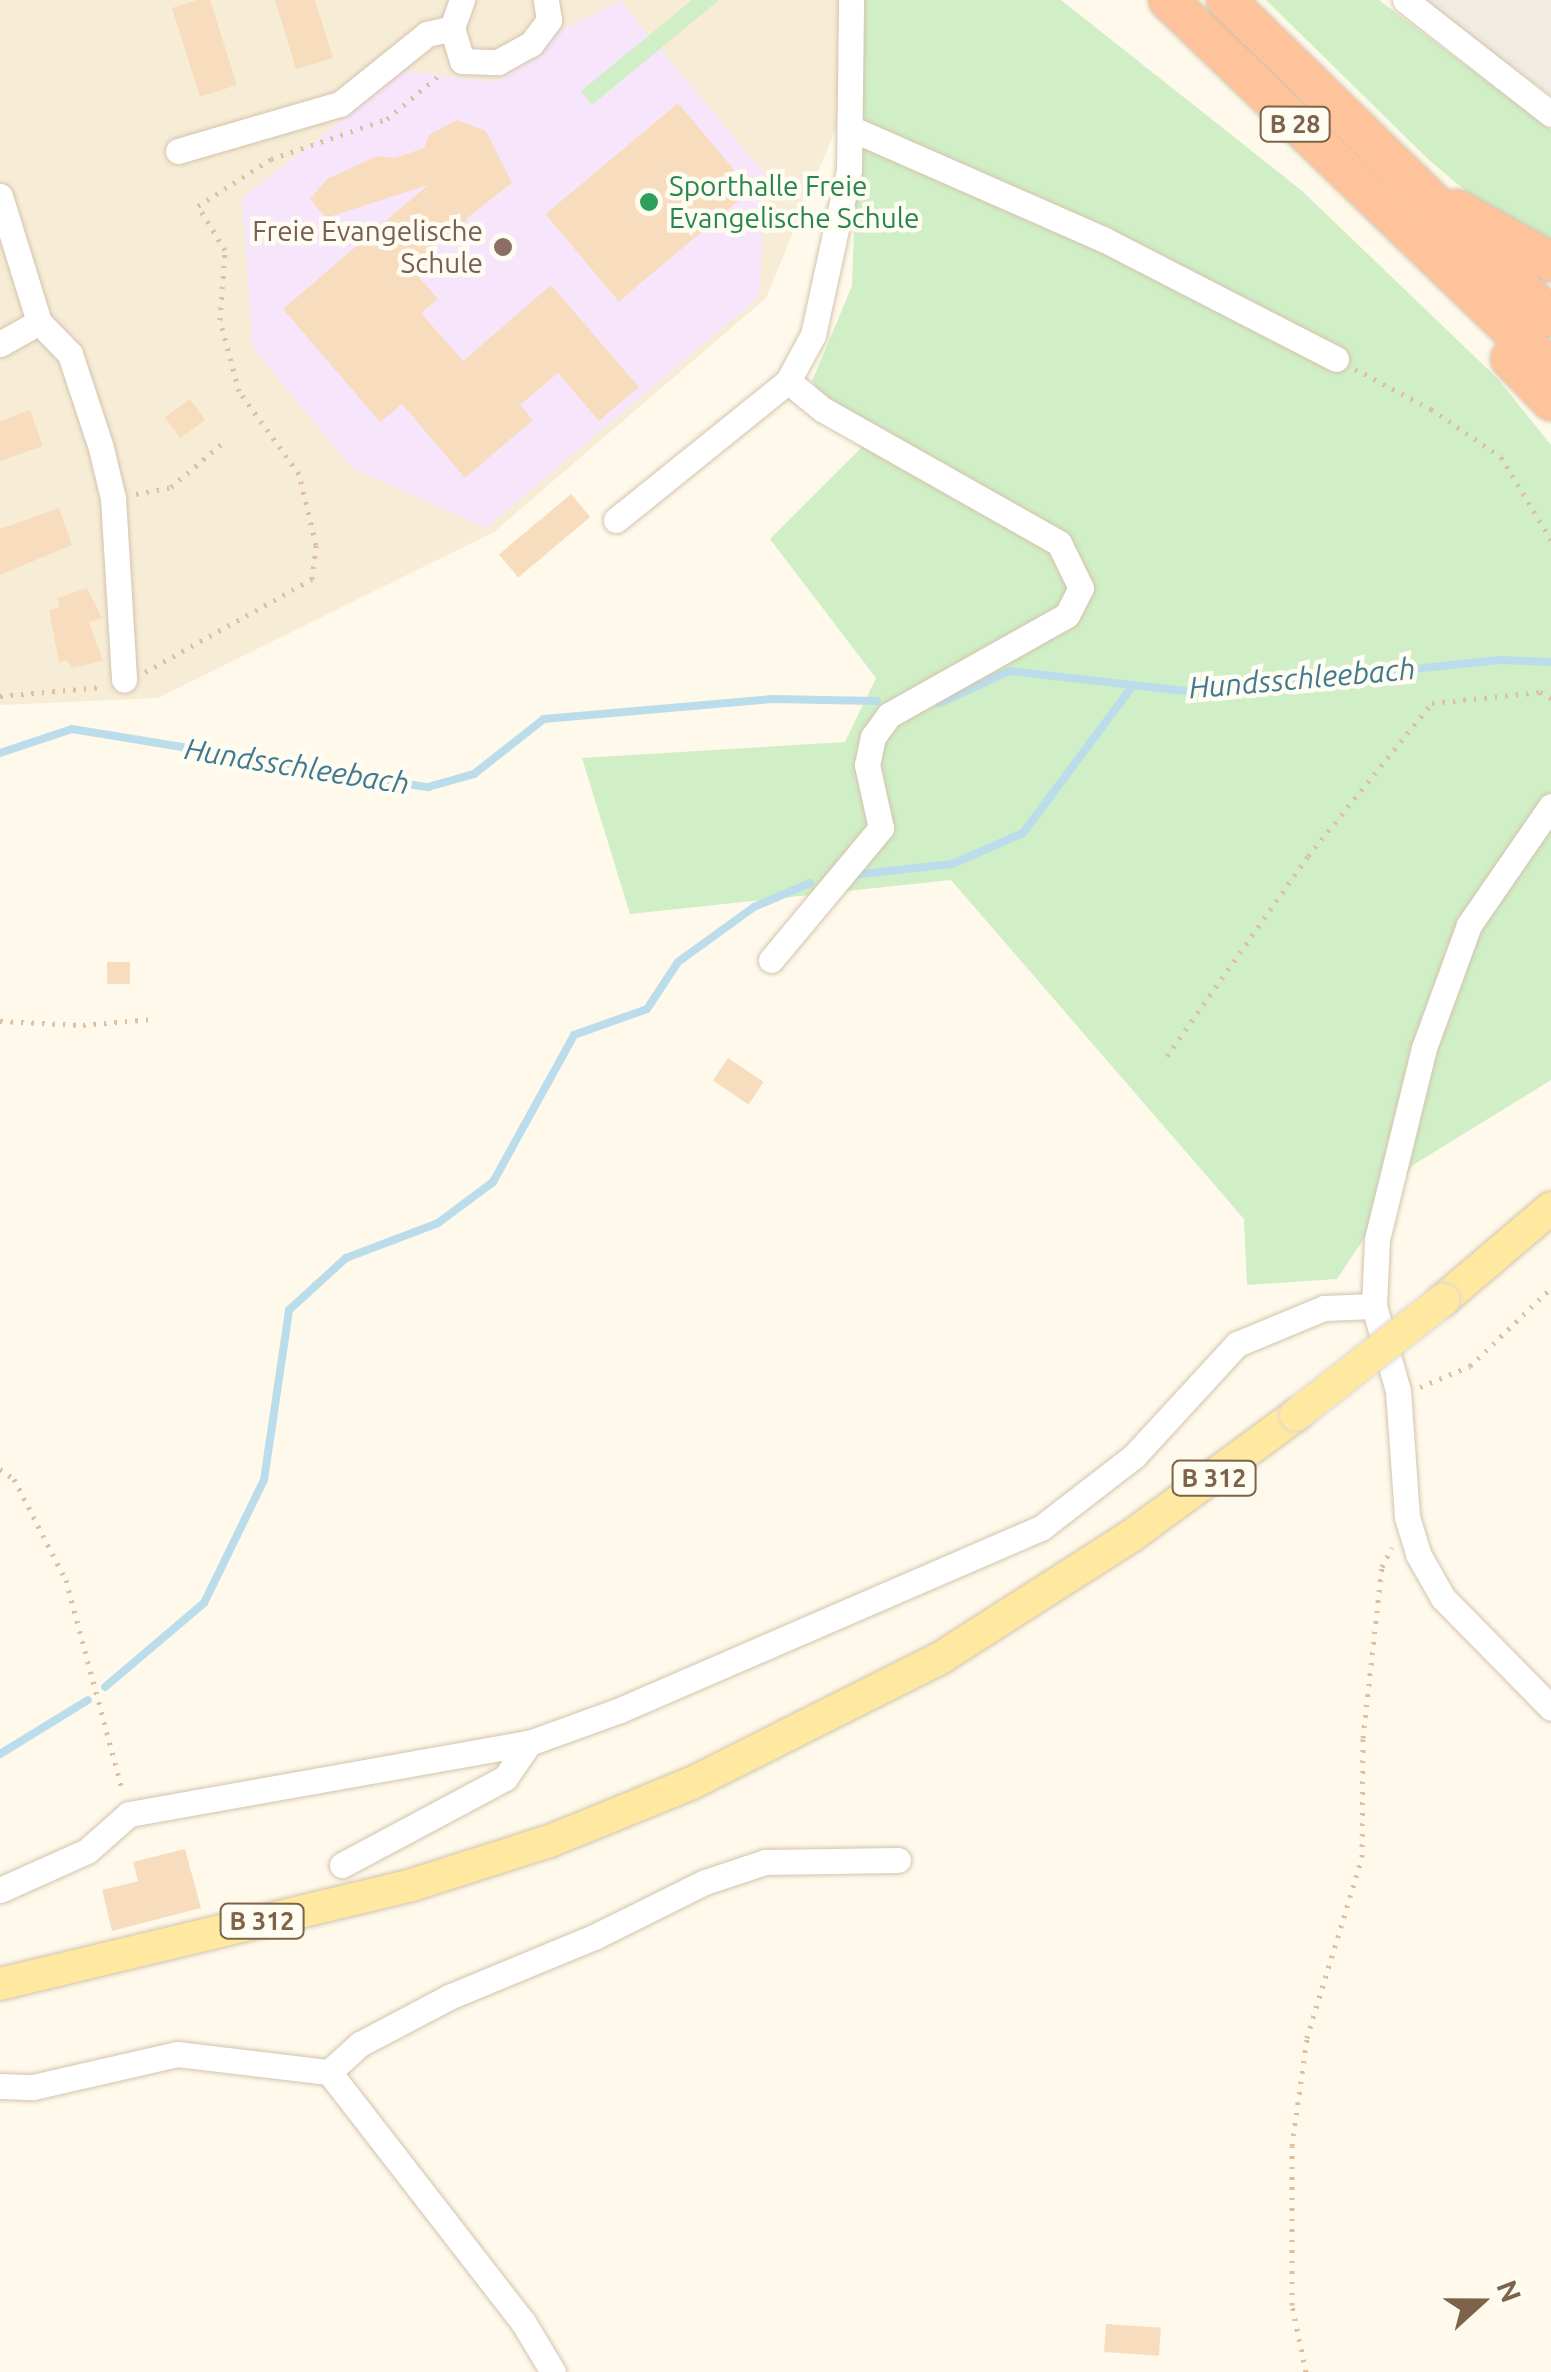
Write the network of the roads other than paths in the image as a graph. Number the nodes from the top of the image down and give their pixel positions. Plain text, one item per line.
1 (462, 0) edge
2 (546, 0) edge
3 (852, 0) edge
4 (1168, 0) edge
5 (1226, 0) edge
6 (1405, 0) edge
7 (452, 28) junction
8 (1551, 114) edge
9 (850, 128) junction
10 (178, 151) dead end
11 (1408, 182) junction
12 (0, 196) edge
13 (1422, 247) junction
14 (1551, 262) edge
15 (1551, 317) edge
16 (40, 322) junction
17 (0, 344) edge
18 (1336, 358) road end
19 (1551, 368) edge
20 (788, 381) junction
21 (1551, 400) edge
22 (616, 520) dead end
23 (124, 680) road end
24 (1551, 806) edge
25 (771, 960) dead end
26 (1551, 1208) edge
27 (1374, 1306) junction
28 (1551, 1708) edge
29 (529, 1743) junction
30 (898, 1860) dead end
31 (342, 1865) dead end
32 (0, 1890) edge
33 (0, 1984) edge
34 (328, 2072) junction
35 (0, 2086) edge
36 (553, 2372) edge

1 - 7 street
2 - 7 street
3 - 9 street
4 - 13 highway, B 28
5 - 11 highway, B 28
6 - 8 street
7 - 10 street
9 - 18 street
9 - 20 street
11 - 14 highway, B 28
11 - 15 highway, B 28
12 - 16 street
13 - 19 highway, B 28
13 - 21 highway, B 28
16 - 17 street
16 - 23 street
20 - 22 street
20 - 25 street
24 - 27 street
26 - 33 main road, B 312, bridge
27 - 28 street
27 - 29 street
29 - 31 street
29 - 32 street
30 - 34 street
34 - 35 street
34 - 36 street

